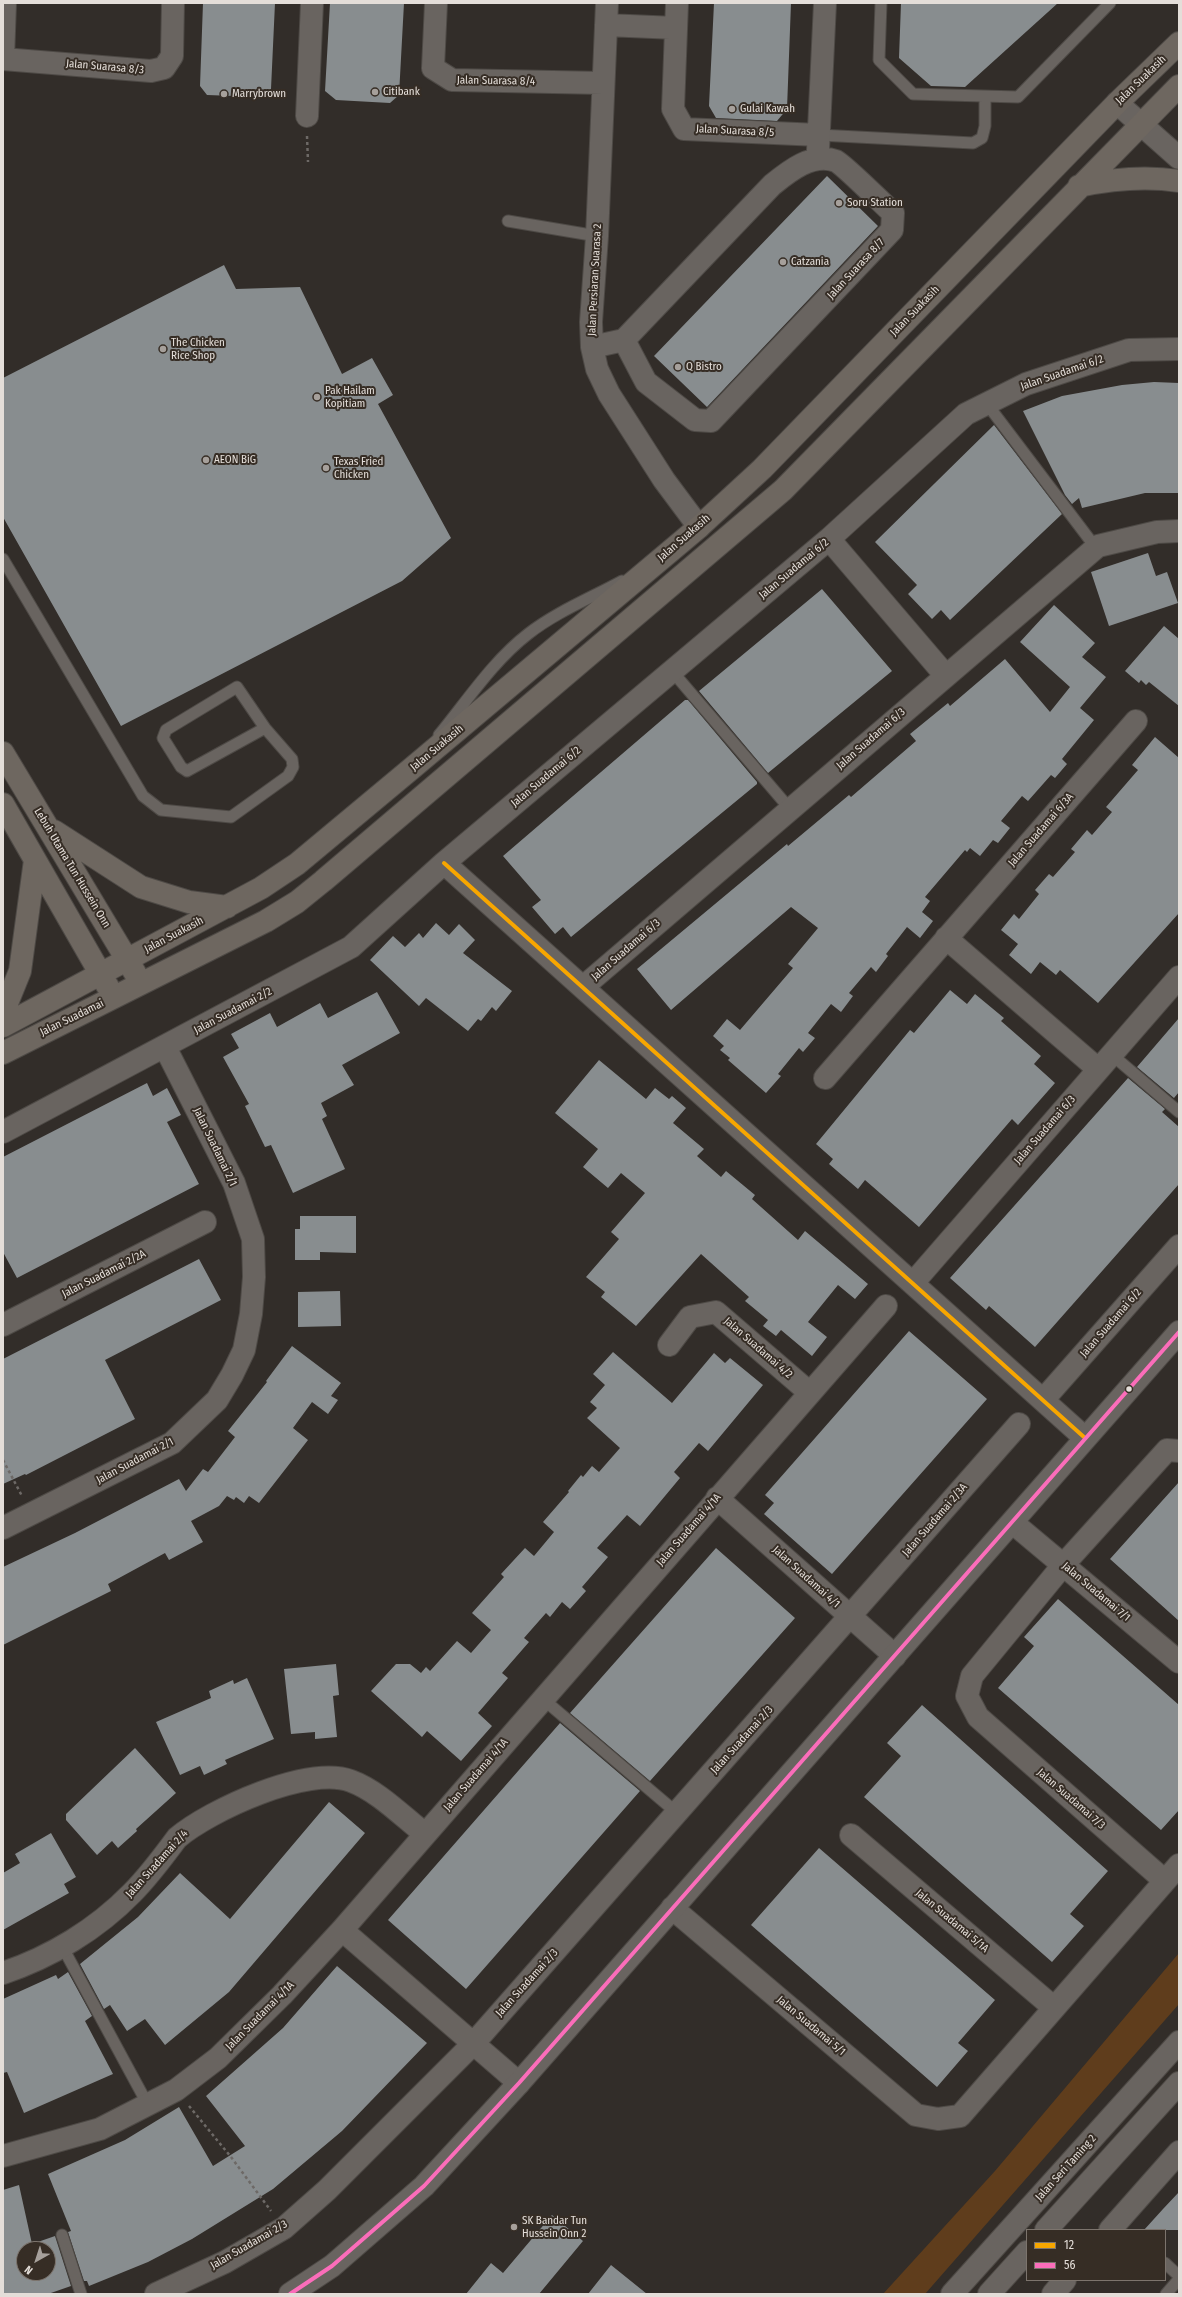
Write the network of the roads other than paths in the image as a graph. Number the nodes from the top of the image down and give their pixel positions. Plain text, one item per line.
1 (5, 3) edge
2 (173, 3) edge
3 (312, 3) edge
4 (436, 3) edge
5 (607, 3) edge
6 (677, 3) edge
7 (825, 3) edge
8 (881, 3) edge
9 (1110, 3) edge
10 (606, 25) junction
11 (676, 28) junction
12 (1179, 43) edge
13 (3, 58) edge
14 (603, 83) junction
15 (1179, 86) edge
16 (985, 97) junction
17 (1117, 103) junction
18 (307, 124) road end
19 (1141, 124) junction
20 (819, 135) junction
21 (1179, 158) edge
22 (817, 160) junction
23 (1179, 181) edge
24 (1079, 186) junction
25 (508, 221) dead end
26 (597, 236) junction
27 (624, 340) junction
28 (592, 347) junction
29 (1179, 349) edge
30 (986, 404) junction
31 (699, 526) junction
32 (1179, 531) edge
33 (829, 540) junction
34 (1096, 548) junction
35 (3, 559) edge
36 (653, 565) junction
37 (672, 671) junction
38 (946, 676) junction
39 (1136, 721) dead end
40 (265, 728) junction
41 (3, 752) edge
42 (411, 770) junction
43 (3, 804) edge
44 (790, 809) junction
45 (46, 826) junction
46 (35, 860) junction
47 (444, 863) junction
48 (227, 907) junction
49 (946, 938) junction
50 (128, 960) junction
51 (100, 975) junction
52 (1179, 977) edge
53 (141, 983) junction
54 (583, 987) junction
55 (113, 997) junction
56 (3, 1013) edge
57 (3, 1026) edge
58 (165, 1047) junction
59 (3, 1053) edge
60 (1104, 1061) junction
61 (825, 1078) dead end
62 (1179, 1112) edge
63 (3, 1132) edge
64 (205, 1222) dead end
65 (1179, 1246) edge
66 (913, 1283) junction
67 (886, 1306) dead end
68 (3, 1326) edge
69 (1179, 1332) edge
70 (669, 1345) dead end
71 (810, 1393) junction
72 (1043, 1400) junction
73 (1019, 1424) dead end
74 (1085, 1438) junction
75 (1173, 1451) edge
76 (717, 1498) junction
77 (1013, 1523) junction
78 (3, 1528) edge
79 (1064, 1564) junction
80 (851, 1617) junction
81 (895, 1656) junction
82 (1179, 1662) edge
83 (543, 1699) junction
84 (677, 1813) junction
85 (425, 1834) junction
86 (851, 1836) dead end
87 (1179, 1864) edge
88 (1165, 1881) junction
89 (672, 1908) junction
90 (342, 1930) junction
91 (62, 1946) junction
92 (3, 1973) edge
93 (1053, 2007) junction
94 (1179, 2042) edge
95 (473, 2044) junction
96 (1179, 2083) edge
97 (519, 2084) junction
98 (148, 2106) junction
99 (1179, 2152) edge
100 (3, 2156) edge
101 (1118, 2227) edge
102 (1047, 2229) edge
103 (62, 2235) dead end
104 (1026, 2253) edge
105 (1166, 2265) edge
106 (1179, 2276) edge
107 (1179, 2279) edge
108 (1064, 2281) edge
109 (81, 2294) edge
110 (156, 2294) edge
111 (290, 2294) edge
112 (952, 2294) edge
113 (989, 2294) edge
114 (1053, 2294) edge
115 (1166, 2294) edge

1 - 13 street
2 - 13 street, Jalan Suarasa 8/3
3 - 18 street
4 - 14 street, Jalan Suarasa 8/4
5 - 10 street, Jalan Persiaran Suarasa 2
6 - 11 street, Jalan Suarasa 8/5
7 - 20 street
8 - 16 lane
9 - 16 lane
10 - 11 street
10 - 14 street, Jalan Persiaran Suarasa 2
11 - 20 street, Jalan Suarasa 8/5
12 - 17 main road, Jalan Suakasih
14 - 26 street, Jalan Persiaran Suarasa 2
15 - 19 main road
16 - 20 lane
17 - 19 street
17 - 31 main road, Jalan Suakasih
19 - 21 street
19 - 24 main road
20 - 22 street
22 - 27 street, Jalan Suarasa 8/7
22 - 27 street, Jalan Suarasa 8/7
23 - 24 main road
24 - 53 main road
25 - 26 lane
26 - 28 street, Jalan Persiaran Suarasa 2
27 - 28 street
28 - 31 street, Jalan Persiaran Suarasa 2
29 - 30 street, Jalan Suadamai 6/2
30 - 33 street, Jalan Suadamai 6/2
30 - 34 lane
31 - 36 main road, Jalan Suakasih
32 - 34 street, Jalan Suadamai 6/3
33 - 37 street, Jalan Suadamai 6/2
33 - 38 street
34 - 38 street, Jalan Suadamai 6/3
35 - 40 lane
36 - 42 main road, Jalan Suakasih
36 - 42 lane
37 - 44 lane
37 - 47 street, Jalan Suadamai 6/2
38 - 44 street, Jalan Suadamai 6/3
39 - 49 street, Jalan Suadamai 6/3A
40 - 40 lane
41 - 45 main road, Lebuh Utama Tun Hussein Onn
42 - 48 main road, Jalan Suakasih
43 - 46 main road
44 - 54 street, Jalan Suadamai 6/3
45 - 48 main road
45 - 50 main road, Lebuh Utama Tun Hussein Onn
46 - 51 main road
46 - 56 main road
47 - 54 street
47 - 58 street, Jalan Suadamai 2/2
48 - 50 main road, Jalan Suakasih
49 - 60 street
49 - 61 street, Jalan Suadamai 6/3A
50 - 51 main road
50 - 53 main road, Lebuh Utama Tun Hussein Onn
51 - 55 main road
51 - 57 main road
52 - 60 street, Jalan Suadamai 6/3
53 - 55 main road, Jalan Suadamai
54 - 66 street
55 - 59 main road, Jalan Suadamai
58 - 63 street, Jalan Suadamai 2/2
58 - 78 street, Jalan Suadamai 2/1
60 - 62 lane
60 - 66 street, Jalan Suadamai 6/3
64 - 68 street, Jalan Suadamai 2/2A
65 - 72 street, Jalan Suadamai 6/2
66 - 72 street
67 - 71 street, Jalan Suadamai 4/1A
69 - 74 street
70 - 71 street, Jalan Suadamai 4/2
71 - 76 street, Jalan Suadamai 4/1A
72 - 74 street
73 - 80 street, Jalan Suadamai 2/3A
74 - 77 street
75 - 79 street
76 - 80 street, Jalan Suadamai 4/1
76 - 83 street, Jalan Suadamai 4/1A
77 - 79 street, Jalan Suadamai 7/1
77 - 81 street
79 - 82 street, Jalan Suadamai 7/1
79 - 88 street, Jalan Suadamai 7/3
80 - 81 street, Jalan Suadamai 4/1
80 - 84 street, Jalan Suadamai 2/3
81 - 89 street
83 - 84 lane
83 - 85 street, Jalan Suadamai 4/1A
84 - 95 street, Jalan Suadamai 2/3
85 - 90 street, Jalan Suadamai 4/1A
85 - 91 street, Jalan Suadamai 2/4
86 - 93 street, Jalan Suadamai 5/1A
87 - 88 street
88 - 93 street
89 - 93 street, Jalan Suadamai 5/1
89 - 97 street
90 - 95 street
90 - 98 street, Jalan Suadamai 4/1A
91 - 92 street, Jalan Suadamai 2/4
91 - 98 lane
94 - 112 street, Jalan Seri Taming 2
95 - 97 street
95 - 110 street, Jalan Suadamai 2/3
96 - 102 street
97 - 111 street
98 - 100 street, Jalan Suadamai 4/1A
99 - 101 street
103 - 109 lane
104 - 113 street
105 - 106 lane
107 - 115 lane
108 - 114 street

